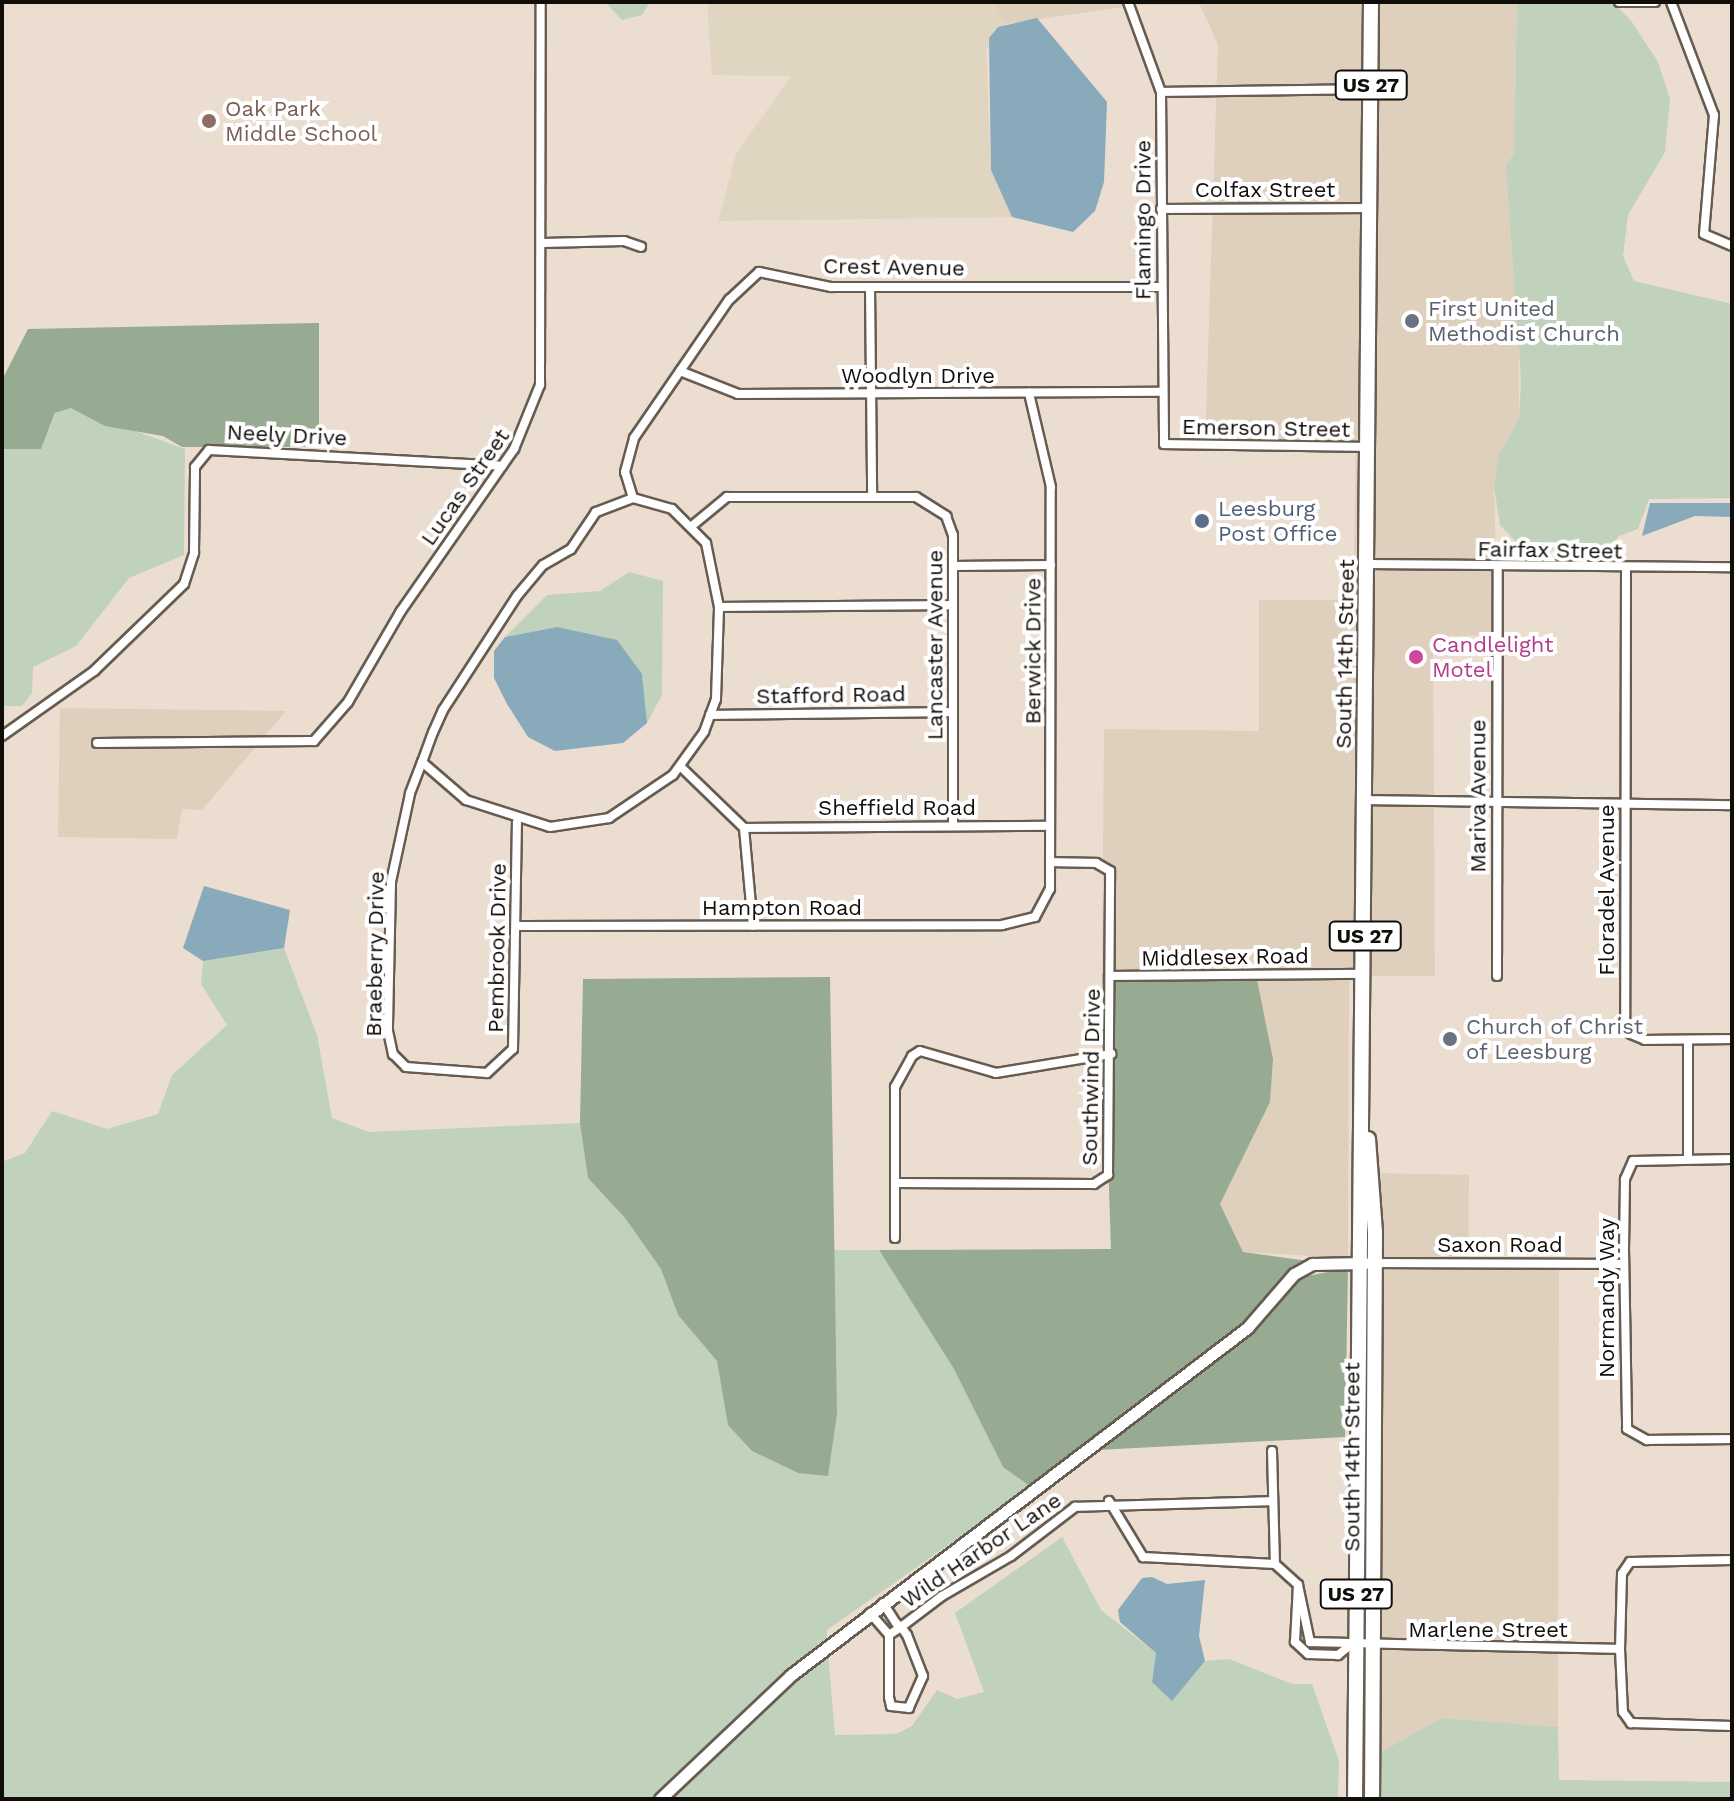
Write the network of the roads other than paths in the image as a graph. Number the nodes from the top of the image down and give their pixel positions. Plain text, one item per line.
1 (541, 2) edge
2 (1128, 2) edge
3 (1371, 2) edge
4 (1619, 2) edge
5 (1655, 2) edge
6 (1671, 2) edge
7 (1371, 89) junction
8 (1161, 92) junction
9 (1370, 208) junction
10 (1161, 209) junction
11 (543, 243) junction
12 (1732, 246) edge
13 (641, 247) dead end
14 (870, 287) junction
15 (1161, 287) junction
16 (680, 371) junction
17 (1162, 392) junction
18 (1029, 393) junction
19 (871, 394) junction
20 (1164, 444) joint
21 (1368, 447) junction
22 (502, 466) junction
23 (872, 495) junction
24 (633, 498) junction
25 (693, 525) junction
26 (1367, 564) junction
27 (1051, 565) junction
28 (953, 566) junction
29 (1498, 567) junction
30 (1732, 567) edge
31 (1626, 569) junction
32 (953, 605) junction
33 (719, 607) junction
34 (953, 712) junction
35 (710, 715) junction
36 (2, 736) edge
37 (97, 743) dead end
38 (422, 762) junction
39 (681, 767) junction
40 (1365, 800) junction
41 (1496, 804) junction
42 (1625, 804) junction
43 (1732, 805) edge
44 (517, 822) junction
45 (953, 826) junction
46 (1050, 826) junction
47 (744, 828) junction
48 (1050, 862) junction
49 (1043, 909) joint
50 (517, 926) junction
51 (753, 926) junction
52 (1365, 974) junction
53 (1111, 976) junction
54 (1497, 976) dead end
55 (1732, 1039) edge
56 (1688, 1041) junction
57 (1111, 1054) junction
58 (403, 1065) joint
59 (1364, 1115) junction
60 (1688, 1159) junction
61 (1732, 1159) edge
62 (895, 1183) junction
63 (895, 1238) dead end
64 (1358, 1263) junction
65 (1375, 1263) junction
66 (1624, 1264) junction
67 (1732, 1439) edge
68 (1272, 1451) dead end
69 (1109, 1501) junction
70 (1273, 1501) junction
71 (1732, 1560) edge
72 (1275, 1564) junction
73 (1298, 1585) junction
74 (883, 1603) junction
75 (870, 1613) junction
76 (901, 1627) junction
77 (889, 1635) junction
78 (1295, 1642) junction
79 (1310, 1642) junction
80 (1352, 1647) junction
81 (1373, 1647) junction
82 (1620, 1649) junction
83 (1732, 1726) edge
84 (660, 1799) edge
85 (1355, 1799) edge
86 (1372, 1799) edge

1 - 11 street, Lucas Street
2 - 8 street, Flamingo Drive
3 - 7 highway, South 14th Street / US 27
4 - 5 street
6 - 12 street
7 - 8 street
7 - 9 highway, South 14th Street / US 27
8 - 10 street, Flamingo Drive
9 - 10 street, Colfax Street
9 - 21 highway, South 14th Street / US 27
10 - 15 street, Flamingo Drive
11 - 13 street
11 - 22 street, Lucas Street
14 - 15 street, Crest Avenue
14 - 16 street, Crest Avenue
14 - 19 street
15 - 17 street, Flamingo Drive
16 - 19 street, Woodlyn Drive
16 - 24 street, Crest Avenue
17 - 18 street, Woodlyn Drive
17 - 20 street, Flamingo Drive
18 - 19 street, Woodlyn Drive
18 - 27 street, Berwick Drive
19 - 23 street
20 - 21 street, Emerson Street
21 - 26 highway, South 14th Street / US 27
22 - 36 street, Neely Drive
22 - 37 street, Lucas Street
23 - 25 street, Lancaster Avenue
23 - 28 street, Lancaster Avenue
24 - 25 street
24 - 38 street, Braeberry Drive
25 - 33 street
26 - 29 street, Fairfax Street
26 - 40 highway, South 14th Street / US 27
27 - 28 street
27 - 46 street, Berwick Drive
28 - 32 street, Lancaster Avenue
29 - 31 street, Fairfax Street
29 - 41 street, Mariva Avenue
30 - 31 street, Fairfax Street
31 - 42 street, Floradel Avenue
32 - 33 street
32 - 34 street, Lancaster Avenue
33 - 35 street
34 - 35 street, Stafford Road
34 - 45 street, Lancaster Avenue
35 - 39 street
38 - 44 street
38 - 58 street, Braeberry Drive
39 - 44 street
39 - 47 street
40 - 41 street
40 - 52 highway, South 14th Street / US 27
41 - 42 street
41 - 54 street, Mariva Avenue
42 - 43 street
42 - 56 street, Floradel Avenue
44 - 50 street, Pembrook Drive
45 - 46 street, Sheffield Road
45 - 47 street, Sheffield Road
46 - 48 street, Berwick Drive
47 - 51 street
48 - 49 street, Berwick Drive
48 - 53 street, Middlesex Road
49 - 51 street, Hampton Road
50 - 51 street, Hampton Road
50 - 58 street, Pembrook Drive
52 - 53 street, Middlesex Road
52 - 59 highway, South 14th Street / US 27
53 - 57 street, Southwind Drive
55 - 56 street, Floradel Avenue
56 - 60 street
57 - 62 street, Southwind Drive
57 - 62 street
59 - 64 highway, South 14th Street / US 27
59 - 65 highway, South 14th Street / US 27
60 - 61 street, Normandy Way
60 - 66 street, Normandy Way
62 - 63 street
64 - 65 street
64 - 74 street
64 - 80 highway, South 14th Street / US 27
65 - 66 street, Saxon Road
65 - 81 highway, South 14th Street / US 27
66 - 67 street, Normandy Way
68 - 70 street
69 - 70 street, Wild Harbor Lane
69 - 72 street
69 - 76 street, Wild Harbor Lane
70 - 72 street
71 - 82 street
72 - 73 street
73 - 78 street
73 - 79 street
74 - 75 street
74 - 76 street
75 - 77 street
75 - 84 street
76 - 77 street, Wild Harbor Lane
76 - 77 street, Wild Harbor Lane
78 - 79 street
78 - 80 street
79 - 80 street
80 - 81 street, Marlene Street
80 - 85 highway, South 14th Street / US 27
81 - 82 street, Marlene Street
81 - 86 highway, South 14th Street / US 27
82 - 83 street

